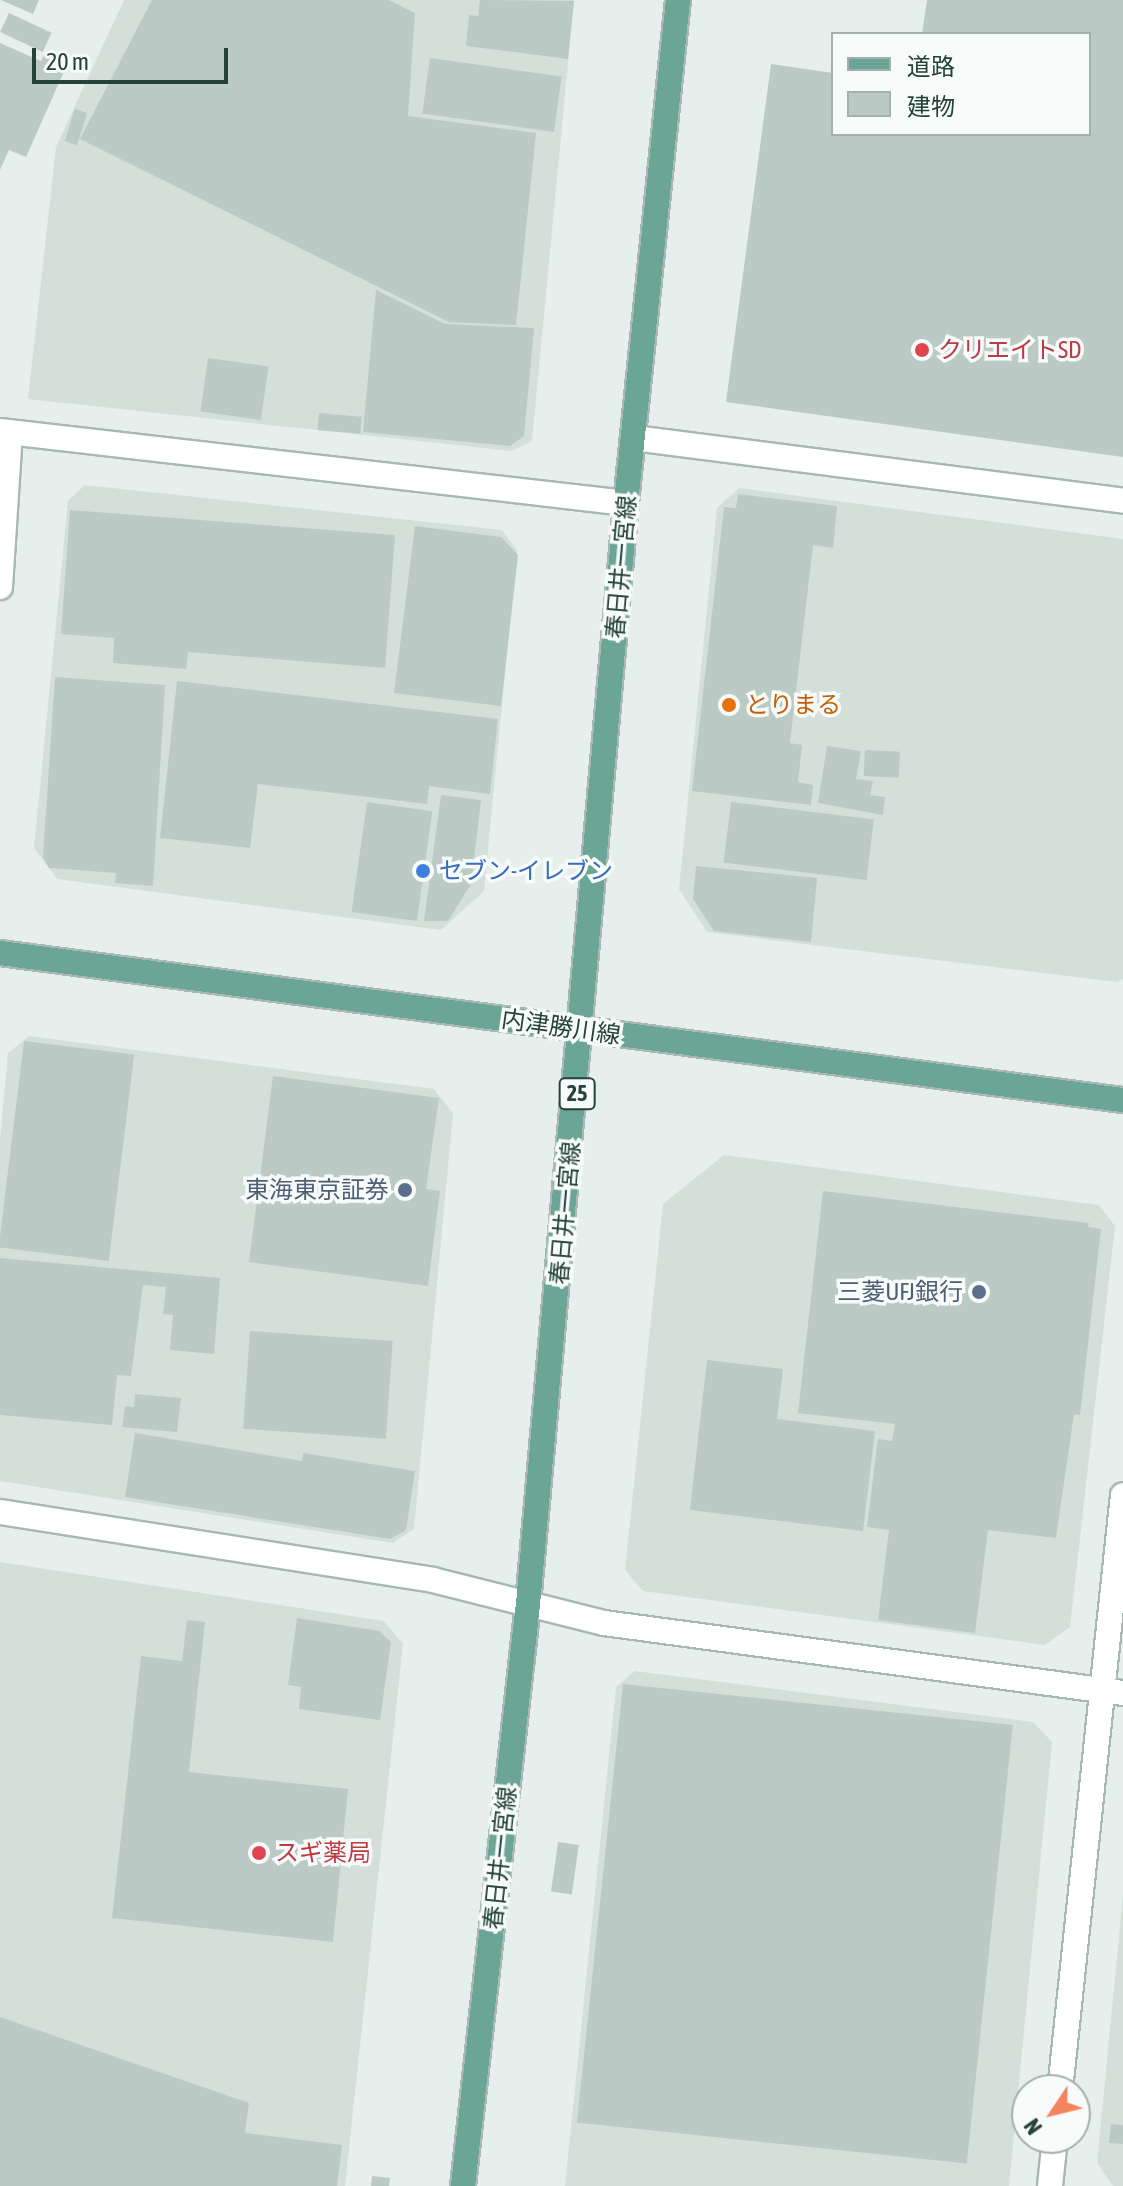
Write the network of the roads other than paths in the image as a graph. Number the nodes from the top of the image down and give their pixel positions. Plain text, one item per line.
1 (678, 0) edge
2 (5, 432) edge
3 (634, 438) junction
4 (1123, 501) edge
5 (626, 503) junction
6 (0, 587) edge
7 (0, 953) edge
8 (583, 1030) junction
9 (1123, 1100) edge
10 (1123, 1495) edge
11 (0, 1512) edge
12 (528, 1604) junction
13 (1112, 1691) edge
14 (1062, 2074) edge
15 (1053, 2154) edge
16 (463, 2186) edge
17 (1050, 2186) edge

1 - 3 main road, 春日井一宮線 / 25
2 - 5 street
2 - 6 street
3 - 4 street
3 - 5 main road, 春日井一宮線 / 25
5 - 8 main road, 春日井一宮線 / 25
7 - 8 main road, 内津勝川線
8 - 9 main road, 内津勝川線
8 - 12 main road, 春日井一宮線 / 25
10 - 13 street
11 - 12 street
12 - 13 street
12 - 16 main road, 春日井一宮線 / 25
13 - 14 street
15 - 17 street

